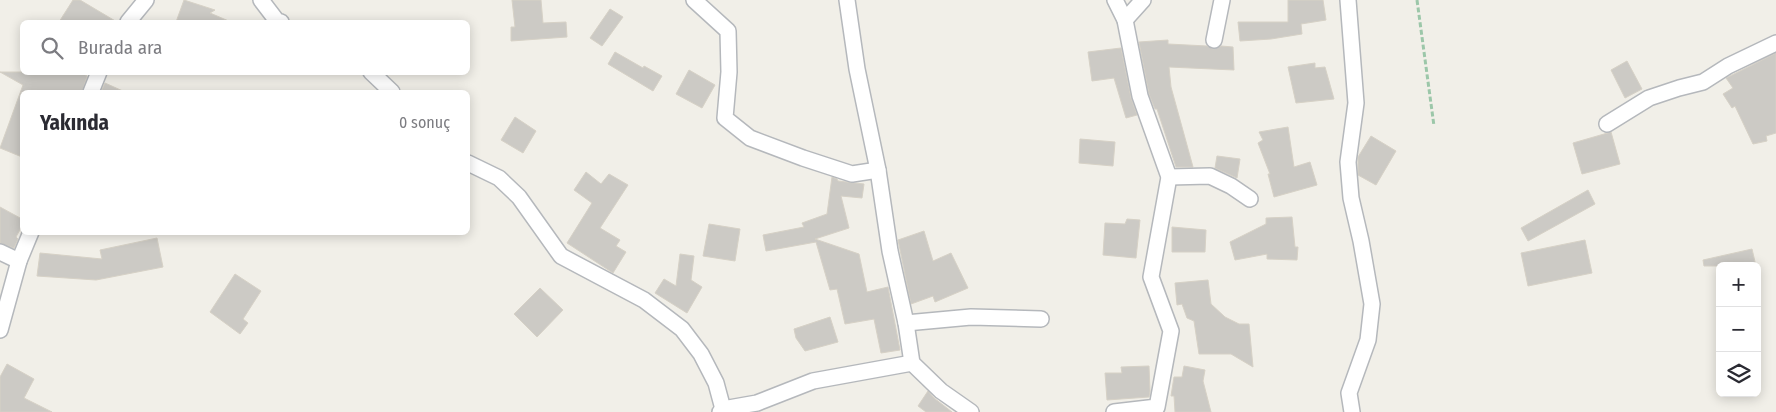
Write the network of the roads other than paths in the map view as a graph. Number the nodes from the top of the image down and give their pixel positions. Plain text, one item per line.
1 (146, 0) edge
2 (262, 0) edge
3 (694, 0) edge
4 (847, 0) edge
5 (1115, 0) edge
6 (1143, 0) edge
7 (1222, 0) edge
8 (1348, 0) edge
9 (130, 20) edge
10 (277, 20) edge
11 (1125, 20) junction
12 (1214, 40) dead end
13 (1776, 43) edge
14 (98, 75) edge
15 (374, 75) edge
16 (92, 90) edge
17 (390, 90) edge
18 (1607, 124) dead end
19 (470, 165) edge
20 (878, 170) junction
21 (1169, 177) junction
22 (1250, 199) dead end
23 (30, 235) edge
24 (0, 252) edge
25 (19, 261) junction
26 (1041, 319) dead end
27 (906, 323) junction
28 (0, 330) edge
29 (912, 362) junction
30 (1158, 409) edge
31 (721, 410) edge
32 (971, 412) edge
33 (1114, 412) edge
34 (1352, 412) edge

1 - 9 street
2 - 10 street
3 - 20 street
4 - 20 street
5 - 11 street
6 - 11 street
7 - 12 street
8 - 34 street
11 - 21 street
13 - 18 street
14 - 16 street
15 - 17 street
19 - 31 street
20 - 27 street
21 - 22 street
21 - 30 street
23 - 25 street
24 - 25 street
25 - 28 street
26 - 27 street
27 - 29 street
29 - 31 street
29 - 32 street
30 - 33 street

